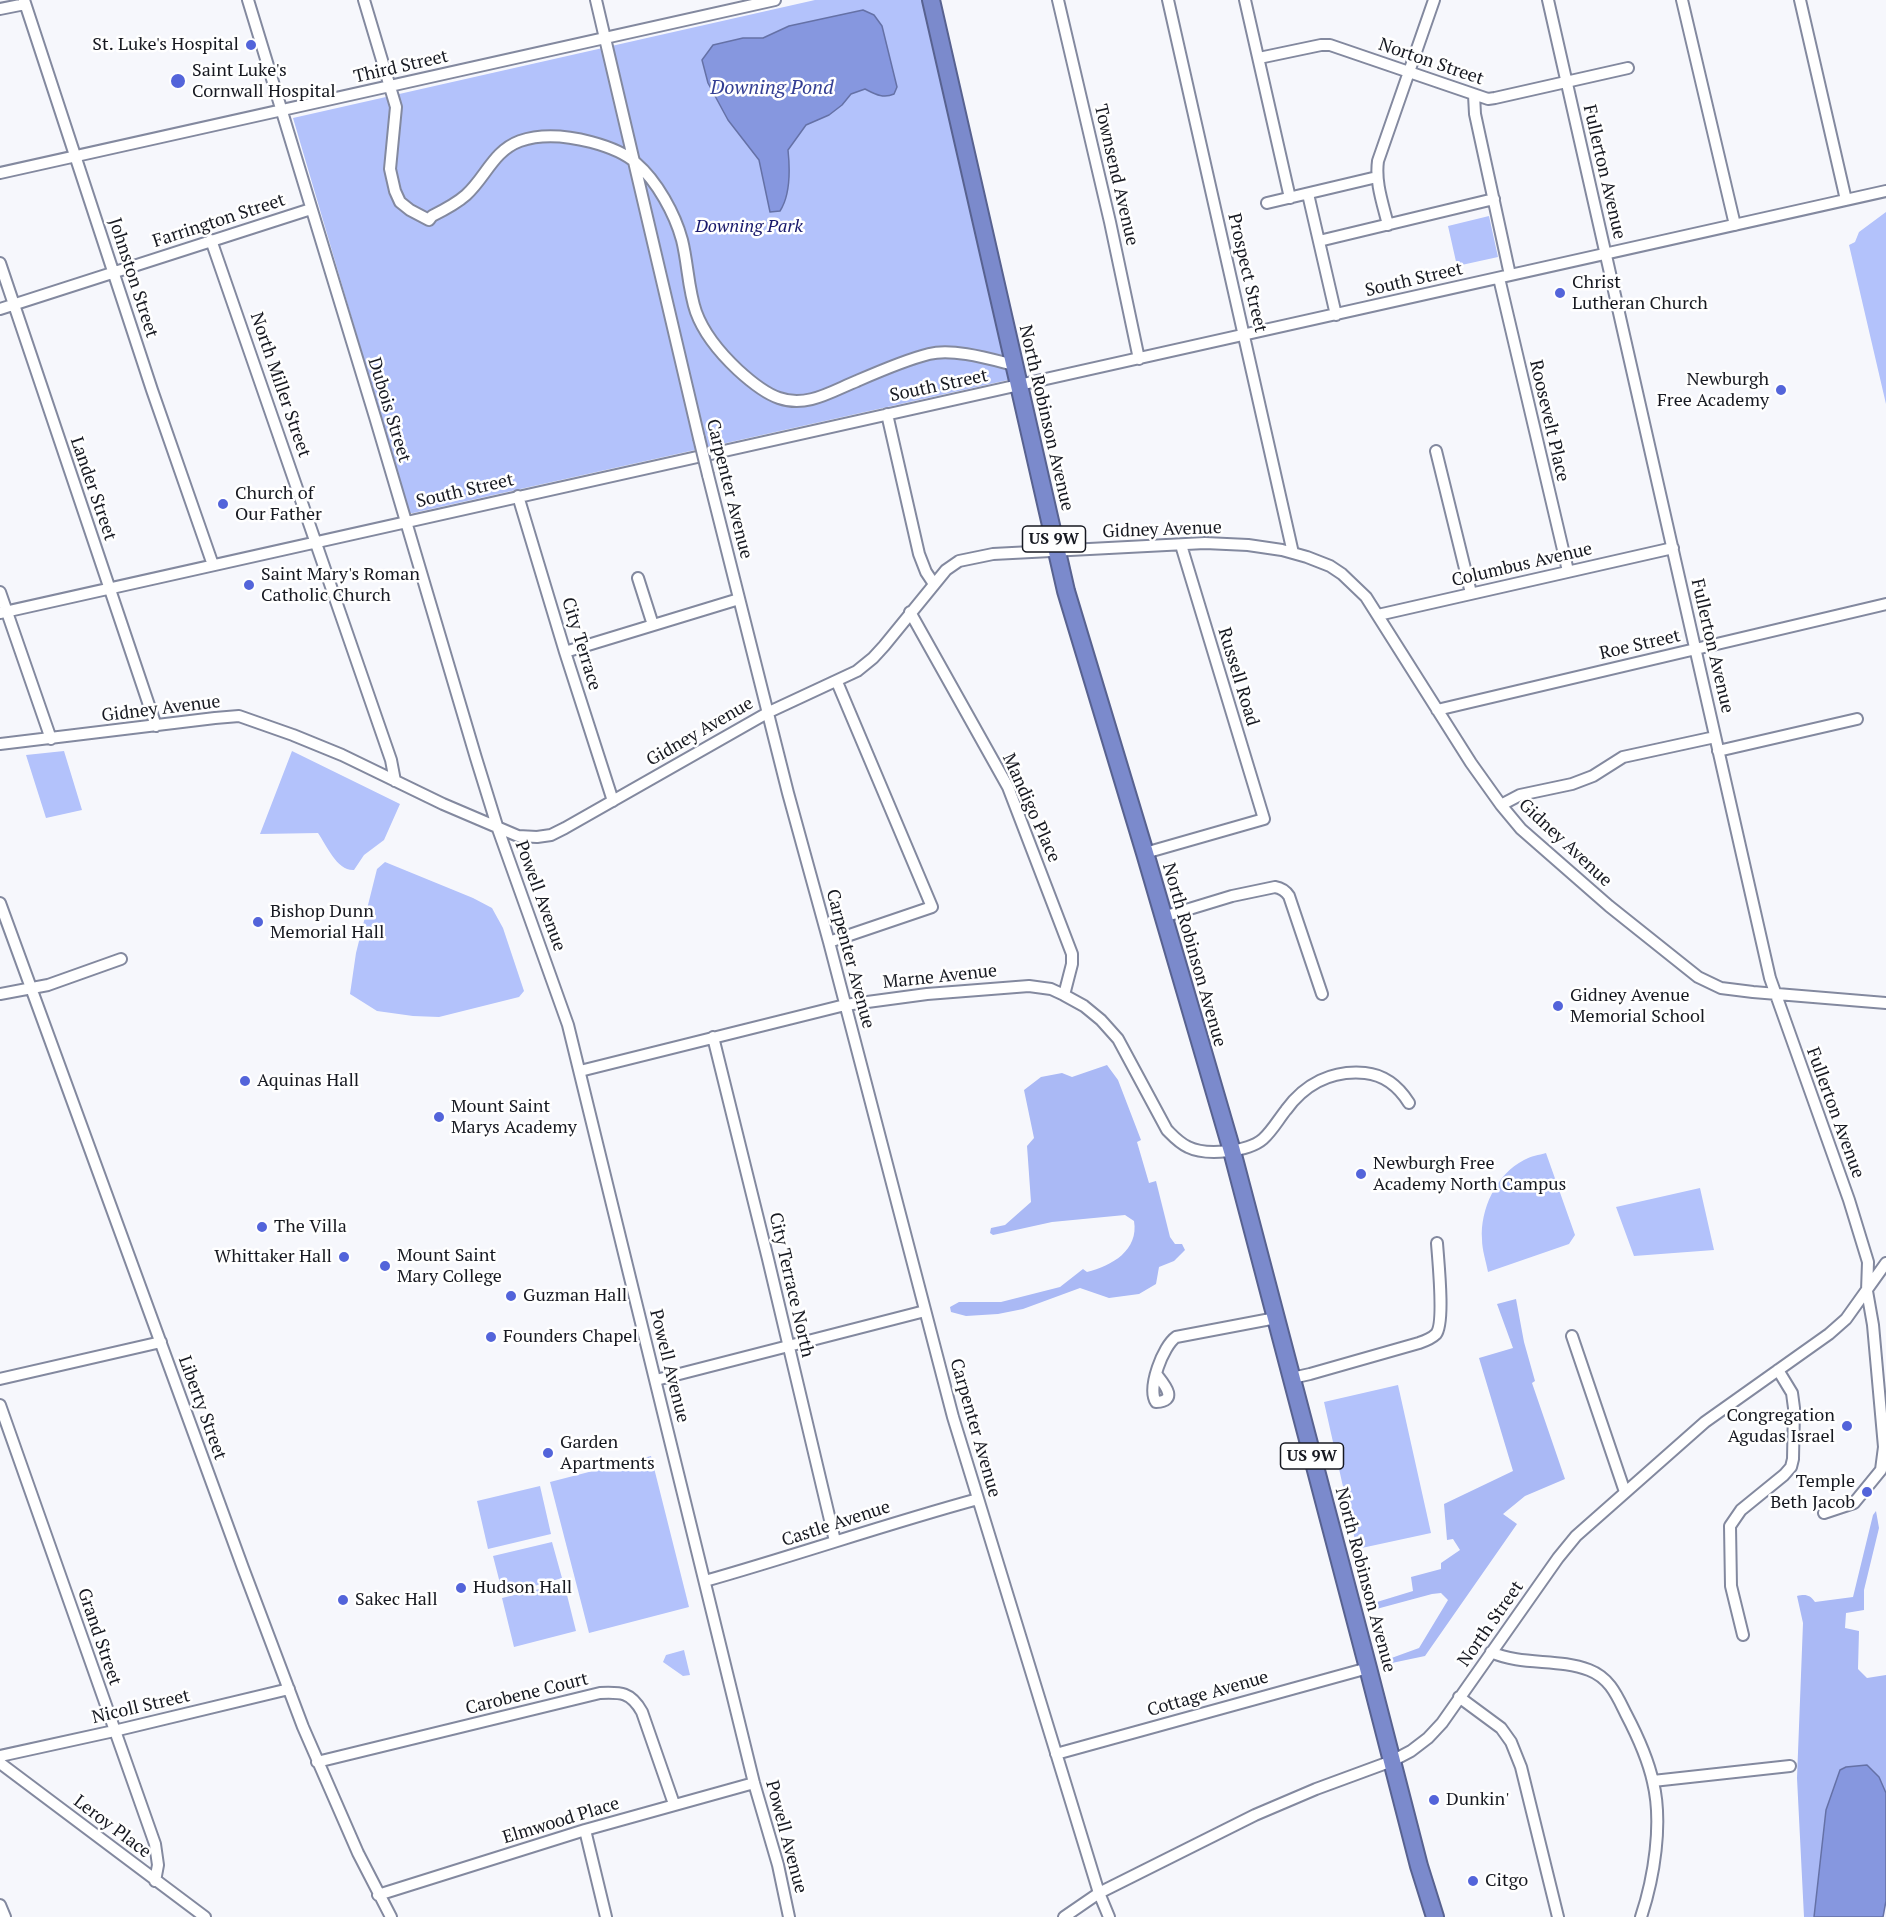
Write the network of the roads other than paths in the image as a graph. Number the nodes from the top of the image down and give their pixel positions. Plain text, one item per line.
1 (248, 0) edge
2 (364, 0) edge
3 (596, 0) edge
4 (775, 0) edge
5 (931, 0) edge
6 (1058, 0) edge
7 (1168, 0) edge
8 (1245, 0) edge
9 (1434, 0) edge
10 (1548, 0) edge
11 (1682, 0) edge
12 (1800, 0) edge
13 (25, 2) edge
14 (0, 9) edge
15 (604, 37) junction
16 (1259, 58) junction
17 (1628, 68) dead end
18 (1409, 73) junction
19 (1566, 81) junction
20 (390, 86) junction
21 (1474, 95) junction
22 (280, 110) junction
23 (75, 156) junction
24 (636, 163) junction
25 (0, 173) edge
26 (1377, 177) junction
27 (1886, 191) edge
28 (1308, 194) junction
29 (1290, 198) junction
30 (1494, 200) junction
31 (1846, 200) junction
32 (1267, 204) dead end
33 (311, 209) junction
34 (1388, 225) junction
35 (1735, 225) junction
36 (212, 240) junction
37 (1319, 241) junction
38 (1605, 254) junction
39 (0, 263) edge
40 (114, 273) junction
41 (1505, 277) junction
42 (13, 305) junction
43 (0, 309) edge
44 (1335, 315) junction
45 (1244, 335) junction
46 (1139, 358) junction
47 (1014, 365) junction
48 (1019, 386) junction
49 (887, 414) junction
50 (1436, 451) dead end
51 (518, 496) junction
52 (405, 522) junction
53 (316, 541) junction
54 (1181, 544) junction
55 (1673, 548) junction
56 (1057, 552) junction
57 (1293, 553) junction
58 (213, 565) junction
59 (1568, 571) junction
60 (638, 578) dead end
61 (934, 584) junction
62 (110, 588) junction
63 (0, 592) edge
64 (1471, 593) junction
65 (739, 599) junction
66 (1886, 604) edge
67 (910, 612) junction
68 (3, 613) edge
69 (1378, 615) junction
70 (654, 626) junction
71 (1695, 648) junction
72 (565, 652) junction
73 (837, 682) junction
74 (1437, 710) junction
75 (769, 712) junction
76 (1857, 719) dead end
77 (156, 726) junction
78 (1715, 737) junction
79 (51, 739) junction
80 (0, 744) edge
81 (1718, 751) junction
82 (394, 781) junction
83 (613, 801) junction
84 (1501, 805) junction
85 (498, 829) junction
86 (1145, 853) junction
87 (0, 903) edge
88 (1163, 917) junction
89 (829, 942) junction
90 (120, 959) dead end
91 (30, 987) junction
92 (0, 994) edge
93 (1323, 994) dead end
94 (1775, 994) junction
95 (1064, 995) junction
96 (1886, 1003) edge
97 (845, 1005) junction
98 (713, 1038) junction
99 (580, 1071) junction
100 (1408, 1103) dead end
101 (1232, 1151) junction
102 (1437, 1243) dead end
103 (1886, 1263) edge
104 (1868, 1291) junction
105 (925, 1311) junction
106 (1276, 1318) junction
107 (1572, 1336) dead end
108 (161, 1342) junction
109 (789, 1346) junction
110 (1778, 1370) junction
111 (1156, 1375) dead end
112 (1292, 1377) junction
113 (0, 1379) edge
114 (656, 1380) junction
115 (0, 1405) edge
116 (1626, 1492) junction
117 (978, 1498) junction
118 (1824, 1513) dead end
119 (835, 1541) junction
120 (705, 1581) junction
121 (1743, 1635) dead end
122 (1491, 1652) junction
123 (1368, 1668) junction
124 (289, 1689) junction
125 (1459, 1697) junction
126 (114, 1731) junction
127 (1056, 1754) junction
128 (0, 1756) edge
129 (1392, 1761) junction
130 (317, 1762) junction
131 (0, 1763) edge
132 (1790, 1766) dead end
133 (1653, 1781) junction
134 (754, 1783) junction
135 (674, 1804) junction
136 (585, 1830) junction
137 (155, 1881) junction
138 (1099, 1893) junction
139 (378, 1894) junction
140 (0, 1905) edge
141 (4, 1917) edge
142 (205, 1917) edge
143 (391, 1917) edge
144 (606, 1917) edge
145 (789, 1917) edge
146 (1064, 1917) edge
147 (1108, 1917) edge
148 (1435, 1917) edge
149 (1558, 1917) edge
150 (1641, 1917) edge

1 - 22 street, Dubois Street
2 - 20 street
3 - 15 street, Carpenter Avenue
4 - 15 street, Third Street
5 - 47 highway, North Robinson Avenue / US 9W
6 - 46 street, Townsend Avenue
7 - 45 street, Prospect Street
8 - 16 street
9 - 18 street
10 - 19 street, Fullerton Avenue
11 - 35 street
12 - 31 street
13 - 14 street
13 - 23 street, Johnston Street
15 - 20 street, Third Street
15 - 24 street, Carpenter Avenue
16 - 18 street, Norton Street
16 - 29 street
17 - 19 street, Norton Street
18 - 21 street, Norton Street
18 - 26 street
19 - 21 street, Norton Street
19 - 38 street, Fullerton Avenue
20 - 22 street, Third Street
20 - 24 street
21 - 30 street, Roosevelt Place
22 - 23 street, Third Street
22 - 33 street, Dubois Street
23 - 25 street, Third Street
23 - 40 street, Johnston Street
24 - 47 street
24 - 65 street, Carpenter Avenue, bridge
26 - 28 street
26 - 34 street
27 - 31 street, South Street
28 - 29 street
28 - 37 street
29 - 32 street
30 - 34 street
30 - 41 street, Roosevelt Place
31 - 35 street, South Street
33 - 36 street, Farrington Street
33 - 52 street, Dubois Street
34 - 37 street
35 - 38 street, South Street
36 - 40 street, Farrington Street
36 - 53 street, North Miller Street
37 - 44 street
38 - 41 street, South Street
38 - 55 street, Fullerton Avenue
39 - 42 street, Lander Street
40 - 42 street, Farrington Street
40 - 58 street, Johnston Street
41 - 44 street, South Street
41 - 59 street, Roosevelt Place
42 - 43 street, Farrington Street
42 - 62 street, Lander Street
44 - 45 street, South Street
45 - 46 street, South Street
45 - 57 street, Prospect Street
46 - 48 street, South Street
47 - 48 highway, North Robinson Avenue / US 9W
48 - 49 street, South Street
48 - 56 highway, North Robinson Avenue / US 9W
49 - 51 street, South Street
49 - 61 street
50 - 64 street
51 - 52 street, South Street
51 - 72 street, City Terrace
52 - 53 street, South Street
52 - 85 street, Dubois Street
53 - 58 street, South Street
53 - 82 street, North Miller Street
54 - 56 street, Gidney Avenue
54 - 57 street, Gidney Avenue
54 - 86 street, Russell Road
55 - 59 street, Columbus Avenue
55 - 71 street, Fullerton Avenue
56 - 61 street, Gidney Avenue
56 - 86 highway, North Robinson Avenue / US 9W
57 - 69 street, Gidney Avenue
58 - 62 street, South Street
59 - 64 street, Columbus Avenue
60 - 70 street
61 - 67 street, Gidney Avenue
62 - 68 street, South Street
62 - 77 street, Lander Street
63 - 68 street
64 - 69 street, Columbus Avenue
65 - 70 street
65 - 75 street, Carpenter Avenue
66 - 71 street, Roe Street
67 - 73 street, Gidney Avenue
67 - 95 street, Mandigo Place
68 - 79 street
69 - 74 street, Gidney Avenue
70 - 72 street
71 - 74 street, Roe Street
71 - 78 street, Fullerton Avenue
72 - 83 street, City Terrace
73 - 75 street, Gidney Avenue
73 - 89 street
74 - 84 street, Gidney Avenue
75 - 83 street, Gidney Avenue
75 - 89 street, Carpenter Avenue
76 - 81 street
77 - 79 street, Gidney Avenue
77 - 82 street, Gidney Avenue
78 - 81 street, Fullerton Avenue
78 - 84 street
79 - 80 street, Gidney Avenue
81 - 94 street, Fullerton Avenue
82 - 85 street, Gidney Avenue
83 - 85 street, Gidney Avenue
84 - 94 street, Gidney Avenue
85 - 99 street, Powell Avenue
86 - 88 highway, North Robinson Avenue / US 9W
87 - 91 street, Liberty Street
88 - 93 street
88 - 101 highway, North Robinson Avenue / US 9W
89 - 97 street, Carpenter Avenue
90 - 91 street
91 - 92 street
91 - 108 street, Liberty Street
94 - 96 street, Gidney Avenue
94 - 104 street, Fullerton Avenue
95 - 97 street, Marne Avenue
95 - 101 street, Marne Avenue
97 - 98 street, Marne Avenue
97 - 105 street, Carpenter Avenue
98 - 99 street, Marne Avenue
98 - 109 street, City Terrace North
99 - 114 street, Powell Avenue
100 - 101 street, Marne Avenue
101 - 106 highway, North Robinson Avenue / US 9W
102 - 112 street
103 - 104 street, North Street
104 - 110 street, North Street
104 - 118 street, Fullerton Avenue
105 - 109 street
105 - 117 street, Carpenter Avenue
106 - 111 street
106 - 112 highway, North Robinson Avenue / US 9W
107 - 116 street
108 - 113 street
108 - 124 street, Liberty Street
109 - 114 street
109 - 119 street, City Terrace North
110 - 116 street, North Street
110 - 121 street
112 - 123 highway, North Robinson Avenue / US 9W
114 - 120 street, Powell Avenue
115 - 126 street, Grand Street
116 - 122 street, North Street
117 - 119 street, Castle Avenue
117 - 127 street, Carpenter Avenue
119 - 120 street, Castle Avenue
120 - 134 street, Powell Avenue
122 - 125 street, North Street
122 - 133 street
123 - 127 street, Cottage Avenue
123 - 129 highway, North Robinson Avenue / US 9W
124 - 126 street, Nicoll Street
124 - 130 street, Liberty Street
125 - 129 street, North Street
125 - 149 street
126 - 128 street, Nicoll Street
126 - 137 street, Grand Street
127 - 138 street, Carpenter Avenue
129 - 138 street, North Street
129 - 148 highway, North Robinson Avenue / US 9W
130 - 135 street, Carobene Court
130 - 139 street, Liberty Street
131 - 137 street, Leroy Place
132 - 133 street
133 - 150 street
134 - 135 street, Elmwood Place
134 - 145 street, Powell Avenue
135 - 136 street, Elmwood Place
136 - 139 street, Elmwood Place
136 - 144 street
137 - 142 street, Leroy Place
138 - 146 street, North Street
138 - 147 street, Carpenter Avenue
139 - 143 street, Liberty Street
140 - 141 street

